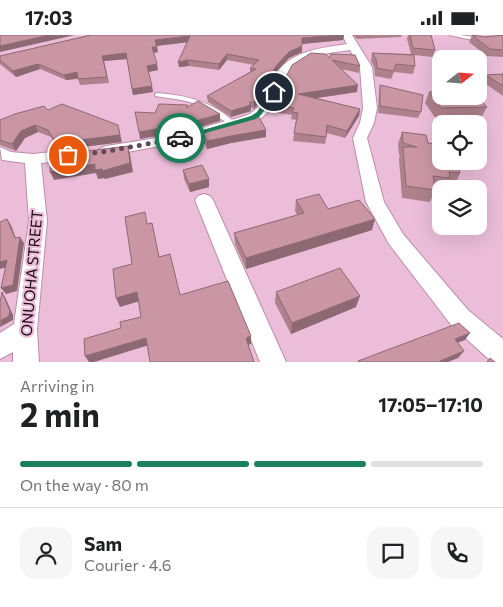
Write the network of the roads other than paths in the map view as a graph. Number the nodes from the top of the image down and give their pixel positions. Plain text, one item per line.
1 (451, 35) edge
2 (503, 39) edge
3 (350, 40) edge
4 (157, 95) dead end
5 (232, 123) junction
6 (0, 152) edge
7 (33, 159) junction
8 (204, 200) dead end
9 (24, 331) junction
10 (0, 347) edge
11 (503, 355) edge
12 (26, 362) edge
13 (273, 362) edge

1 - 2 lane
3 - 5 street
3 - 11 street
4 - 5 lane
5 - 7 street
6 - 7 street
7 - 9 street, ONUOHA STREET
8 - 13 street
9 - 10 street
9 - 12 street, ONUOHA STREET

